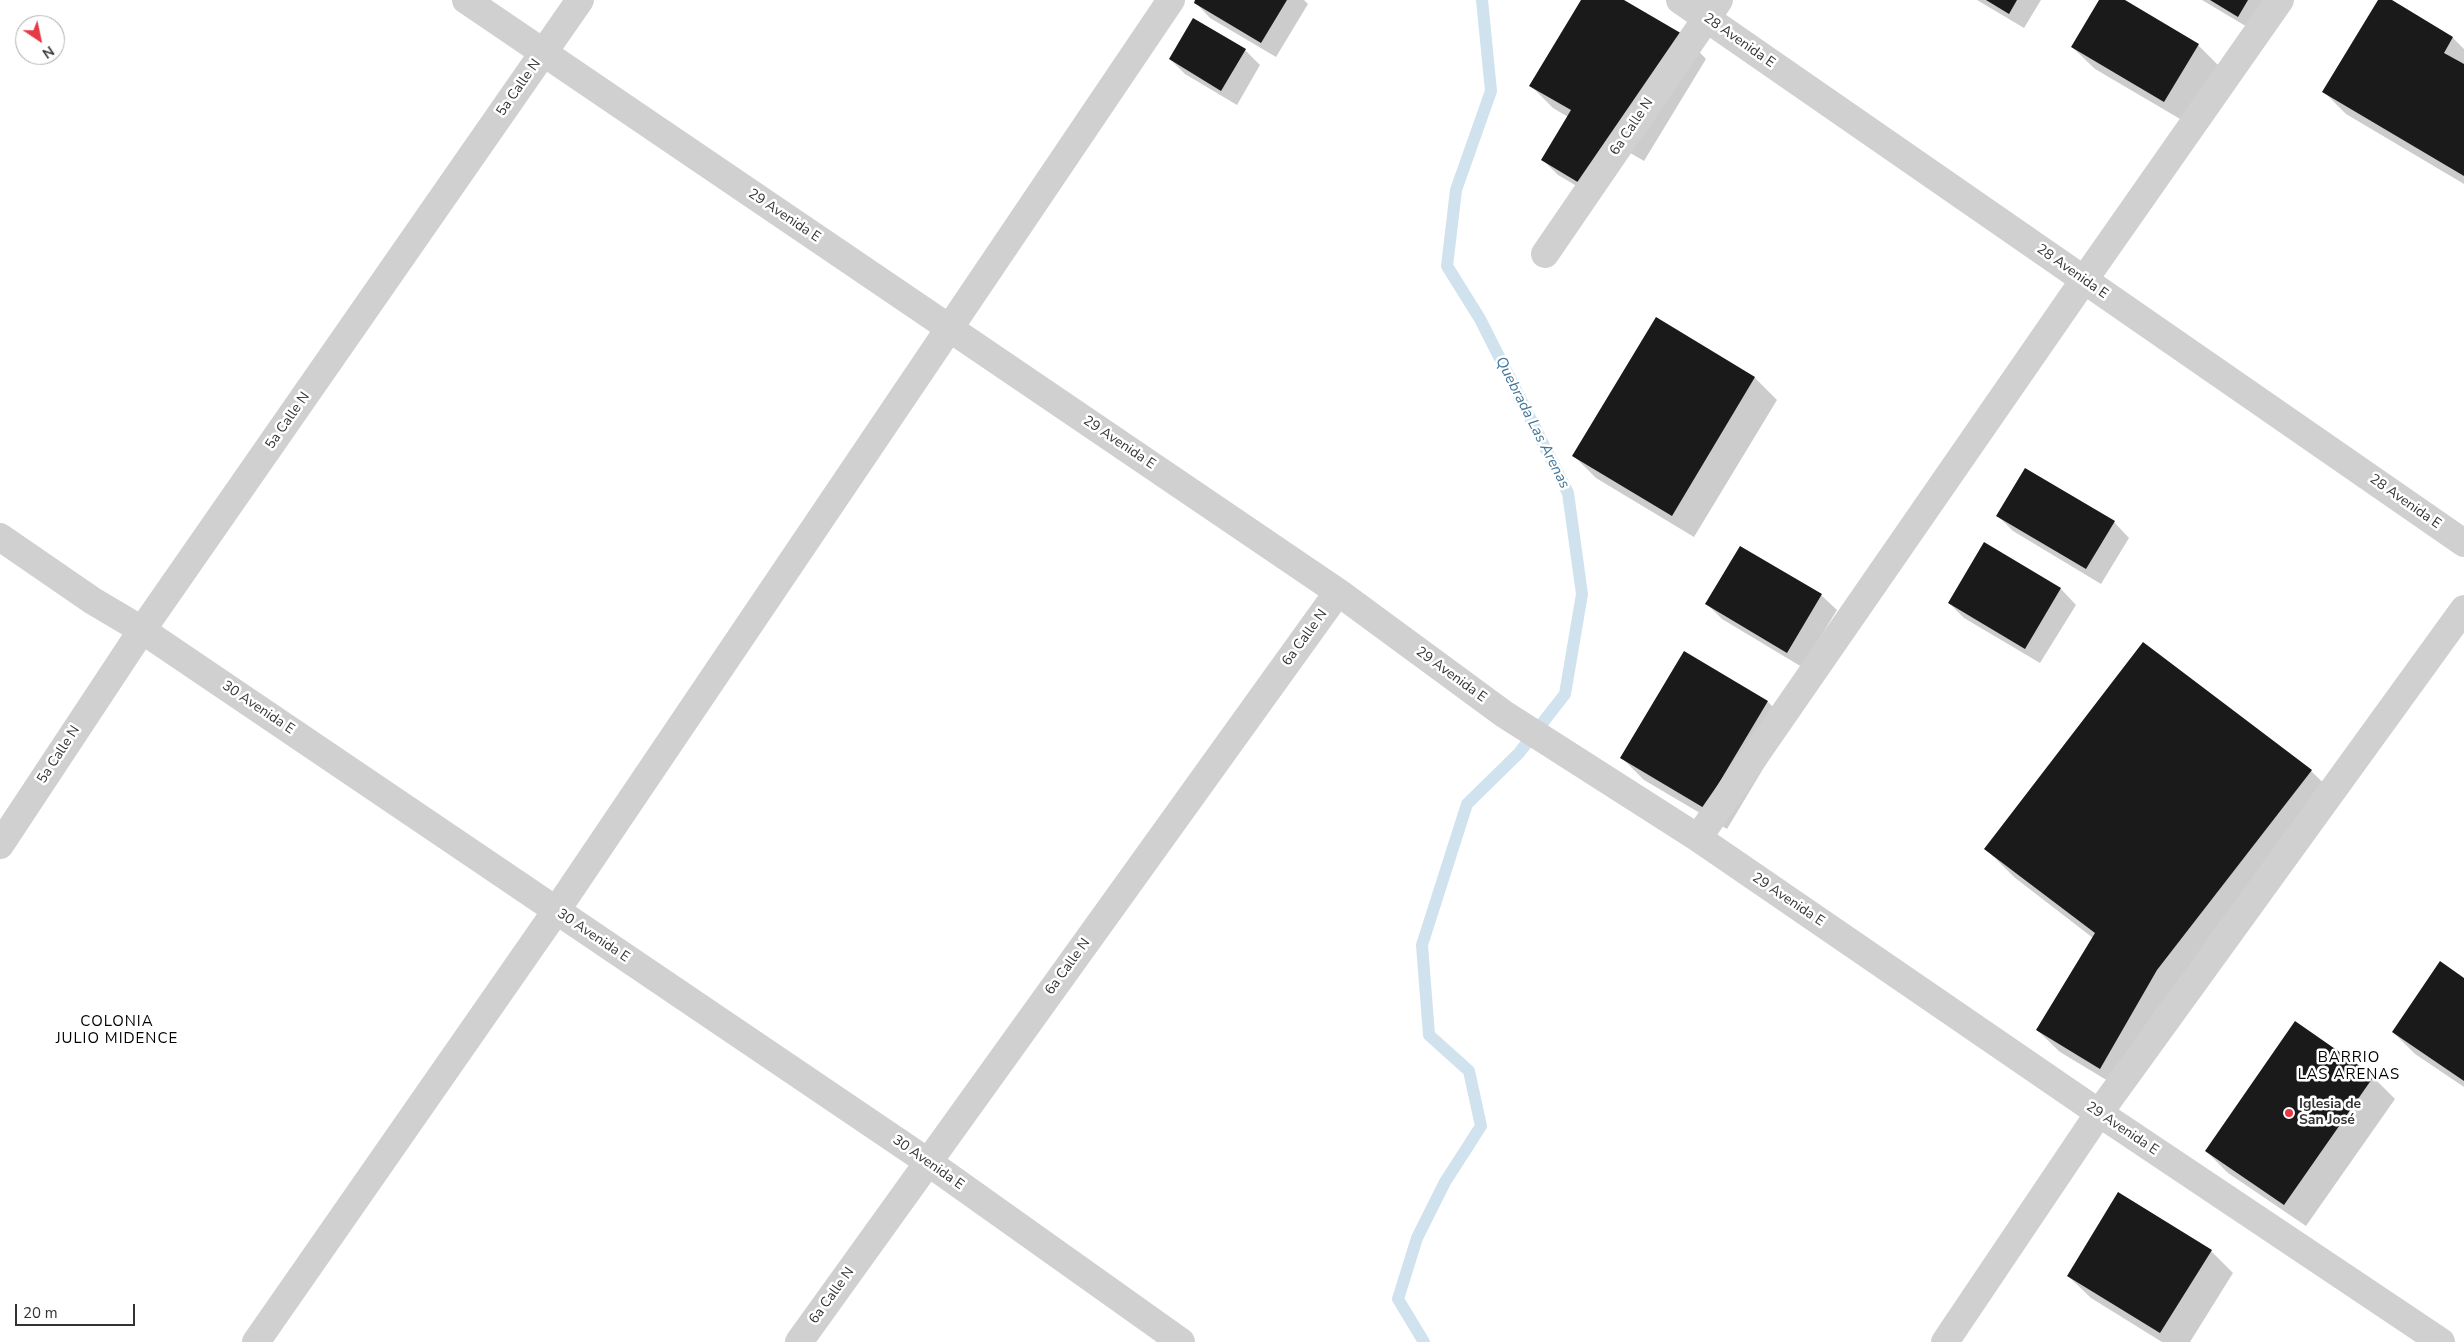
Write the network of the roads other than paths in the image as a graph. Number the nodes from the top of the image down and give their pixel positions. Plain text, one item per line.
1 (466, 0) edge
2 (580, 0) edge
3 (1171, 0) edge
4 (1680, 0) edge
5 (2280, 0) edge
6 (1713, 9) edge
7 (544, 53) junction
8 (1545, 254) dead end
9 (2084, 280) junction
10 (950, 328) junction
11 (0, 537) edge
12 (2464, 543) edge
13 (1338, 592) junction
14 (2464, 609) edge
15 (142, 630) junction
16 (1698, 838) junction
17 (0, 845) edge
18 (556, 911) junction
19 (2099, 1114) junction
20 (928, 1162) junction
21 (256, 1342) edge
22 (799, 1342) edge
23 (1181, 1342) edge
24 (1945, 1342) edge
25 (2441, 1342) edge

1 - 7 street, 29 Avenida E
2 - 7 street, 5a Calle N
3 - 10 street
4 - 6 street, 28 Avenida E
5 - 9 street
6 - 8 street, 6a Calle N
6 - 9 street, 28 Avenida E
7 - 10 street, 29 Avenida E
7 - 15 street, 5a Calle N
9 - 12 street, 28 Avenida E
9 - 16 street
10 - 13 street, 29 Avenida E
10 - 18 street
11 - 15 street, 30 Avenida E
13 - 16 street, 29 Avenida E
13 - 20 street, 6a Calle N
14 - 19 street
15 - 17 street, 5a Calle N
15 - 18 street, 30 Avenida E
16 - 19 street, 29 Avenida E
18 - 20 street, 30 Avenida E
18 - 21 street
19 - 24 street
19 - 25 street, 29 Avenida E
20 - 22 street, 6a Calle N
20 - 23 street, 30 Avenida E

